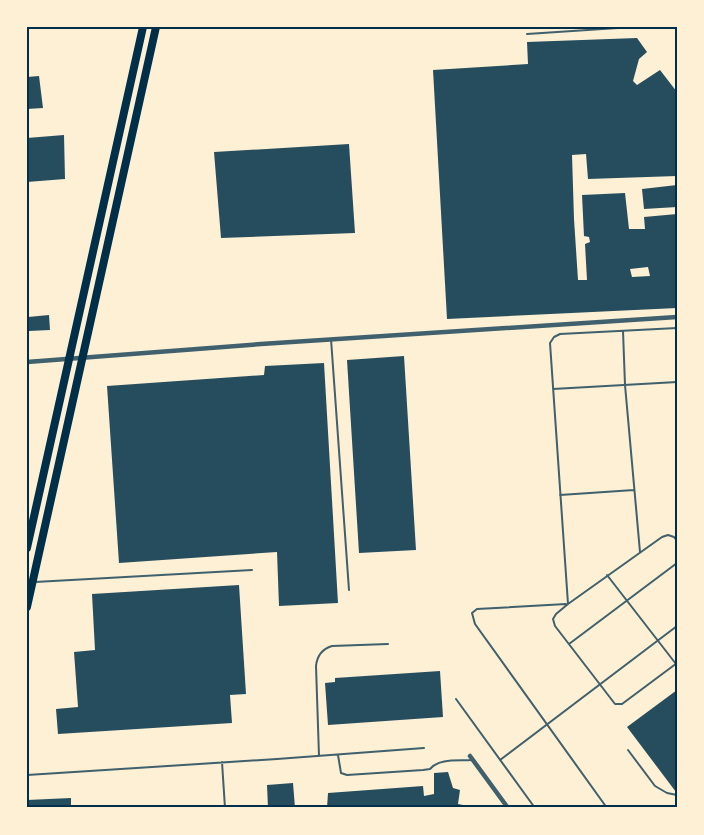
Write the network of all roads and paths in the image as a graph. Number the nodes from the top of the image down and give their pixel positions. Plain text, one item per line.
1 (143, 27) edge
2 (156, 27) edge
3 (633, 27) edge
4 (527, 34) dead end
5 (121, 129) junction
6 (133, 133) junction
7 (89, 273) junction
8 (101, 276) junction
9 (677, 317) edge
10 (677, 328) edge
11 (623, 331) junction
12 (331, 339) junction
13 (83, 358) junction
14 (69, 359) junction
15 (27, 362) edge
16 (677, 382) edge
17 (625, 385) junction
18 (553, 390) junction
19 (634, 490) junction
20 (560, 495) junction
21 (677, 541) edge
22 (27, 548) edge
23 (640, 552) junction
24 (677, 562) edge
25 (252, 570) dead end
26 (607, 575) junction
27 (32, 582) junction
28 (349, 591) dead end
29 (626, 601) junction
30 (568, 604) junction
31 (27, 605) edge
32 (677, 626) edge
33 (657, 641) junction
34 (388, 644) dead end
35 (569, 644) junction
36 (676, 664) edge
37 (599, 685) junction
38 (456, 699) dead end
39 (547, 724) junction
40 (424, 748) dead end
41 (628, 750) dead end
42 (338, 755) junction
43 (319, 756) junction
44 (472, 758) joint
45 (500, 760) junction
46 (222, 762) junction
47 (27, 775) edge
48 (677, 795) edge
49 (225, 808) edge
50 (508, 808) edge
51 (535, 808) edge
52 (607, 808) edge

1 - 5 main road
2 - 6 main road
3 - 4 lane
5 - 6 main road
5 - 7 main road
6 - 8 main road
7 - 8 main road
7 - 14 main road
8 - 13 main road
9 - 12 street
10 - 11 lane
11 - 17 lane
11 - 18 lane
12 - 13 street
12 - 28 lane
13 - 14 street
13 - 27 main road
14 - 15 street
14 - 22 main road
16 - 17 lane
17 - 18 lane
17 - 19 lane
18 - 20 lane
19 - 20 lane
19 - 23 lane
20 - 30 lane
21 - 23 lane
23 - 26 lane
24 - 29 lane
25 - 27 lane
26 - 29 lane
26 - 30 lane
27 - 31 main road
29 - 33 lane
29 - 35 lane
30 - 35 lane
30 - 39 lane
32 - 33 lane
33 - 36 lane
33 - 37 lane
34 - 43 lane
35 - 37 lane
36 - 37 lane
37 - 39 lane
38 - 45 lane
39 - 45 lane
39 - 52 lane
40 - 42 lane
41 - 48 lane
42 - 43 lane
42 - 44 lane
43 - 46 lane
44 - 50 street
45 - 51 lane
46 - 47 lane
46 - 49 lane

